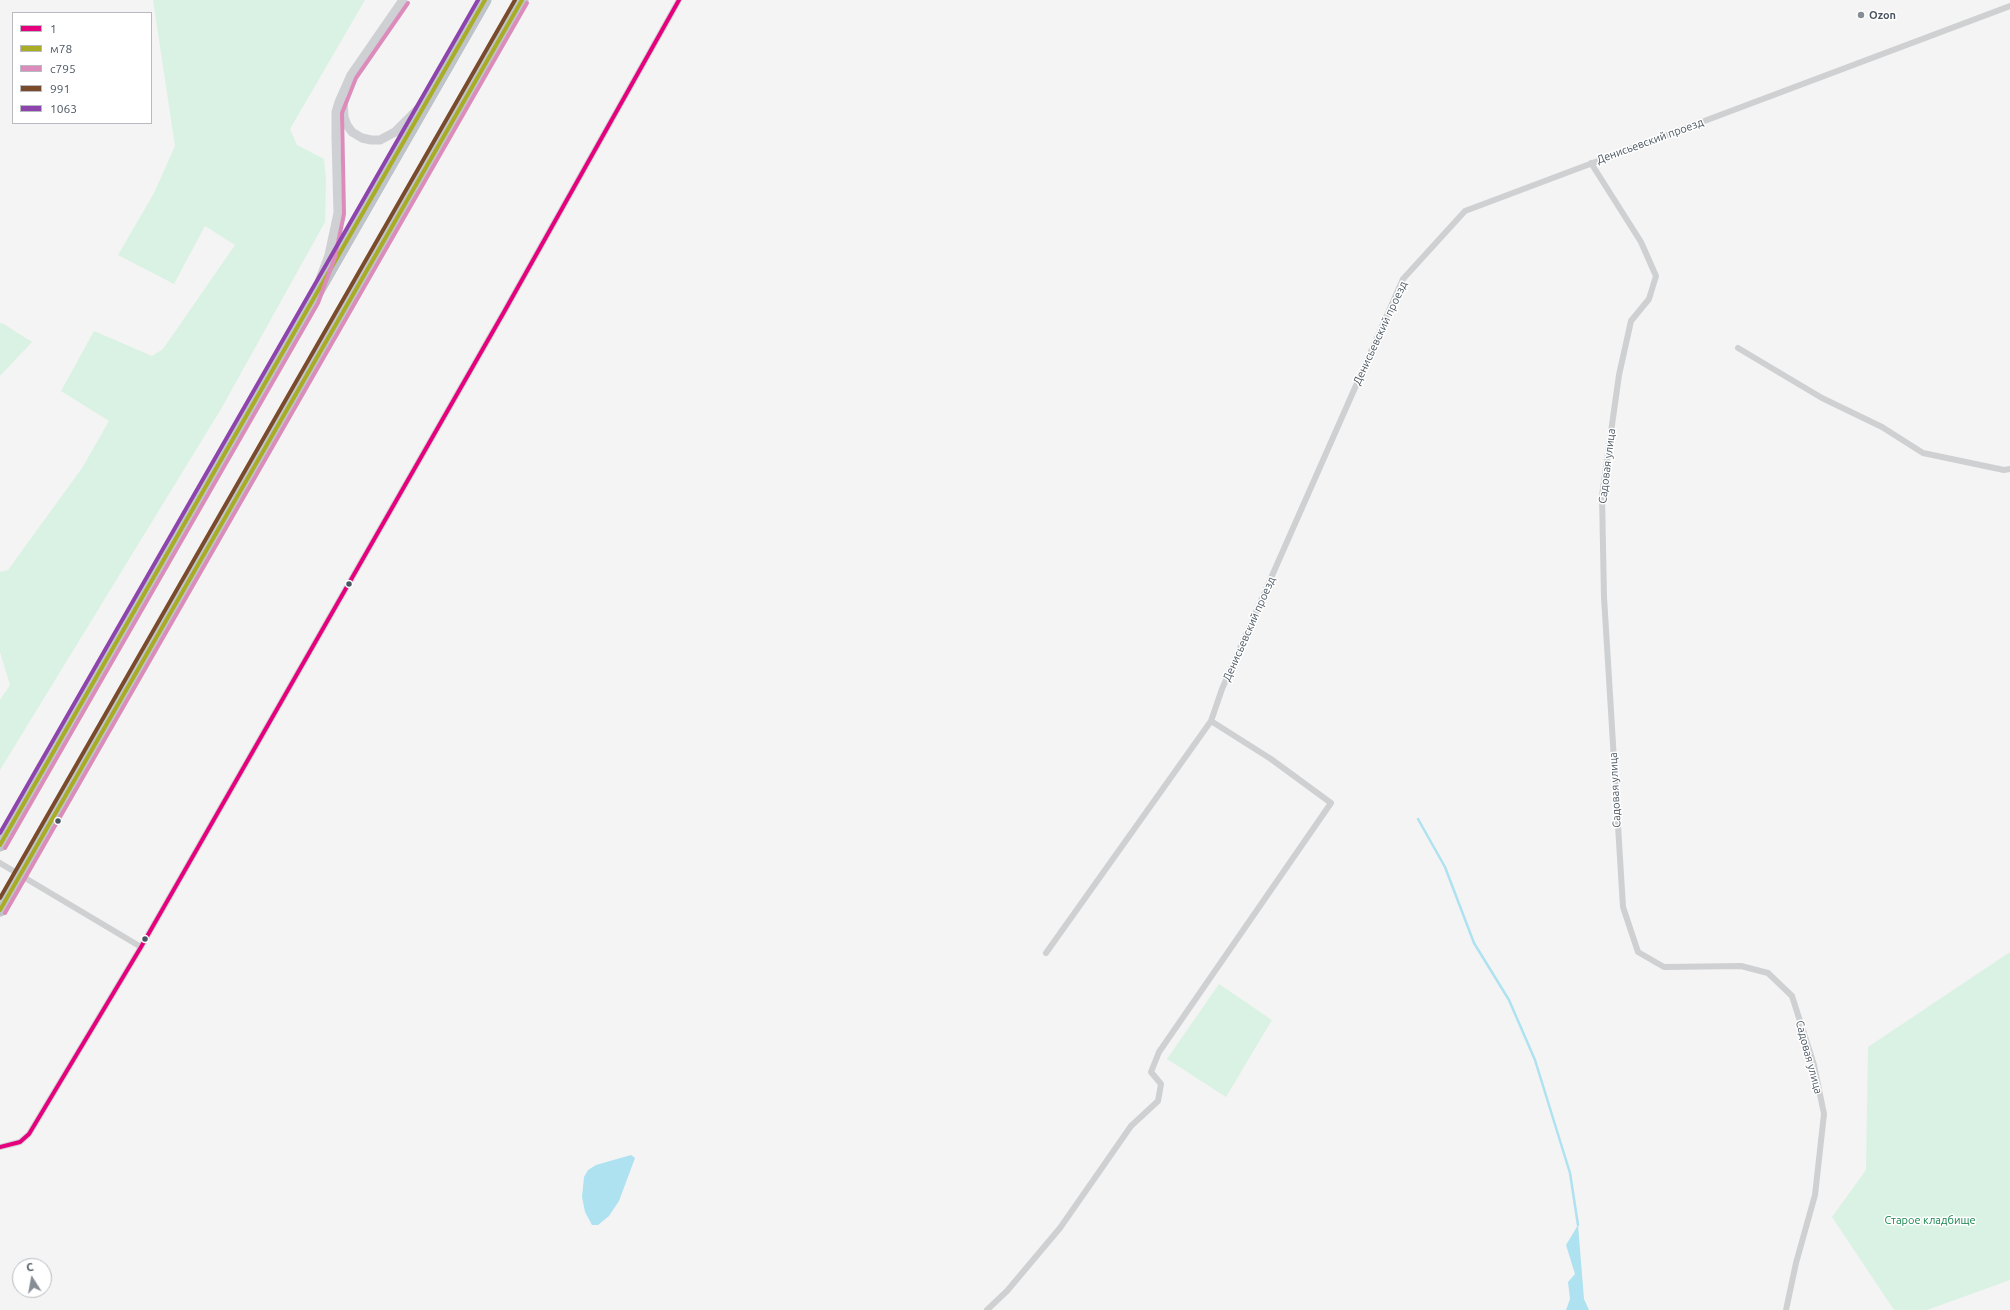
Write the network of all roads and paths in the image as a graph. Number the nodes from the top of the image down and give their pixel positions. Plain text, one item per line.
1 (403, 0) edge
2 (485, 0) edge
3 (522, 0) edge
4 (679, 0) edge
5 (2010, 6) edge
6 (344, 91) junction
7 (430, 96) junction
8 (1591, 163) junction
9 (313, 301) junction
10 (1738, 348) dead end
11 (2010, 469) edge
12 (1211, 721) junction
13 (1, 844) edge
14 (0, 863) edge
15 (0, 910) edge
16 (141, 947) junction
17 (1046, 953) dead end
18 (0, 1147) edge
19 (987, 1310) edge
20 (1786, 1310) edge

1 - 6 main road
2 - 7 highway
3 - 15 highway, bridge
4 - 16 street
5 - 8 street, Денисьевский проезд
6 - 7 main road
6 - 9 main road
7 - 9 highway
8 - 12 street, Денисьевский проезд
8 - 20 street, Садовая улица
9 - 13 highway
10 - 11 street
12 - 17 street, Денисьевский проезд
12 - 19 street
14 - 16 street
16 - 18 street

